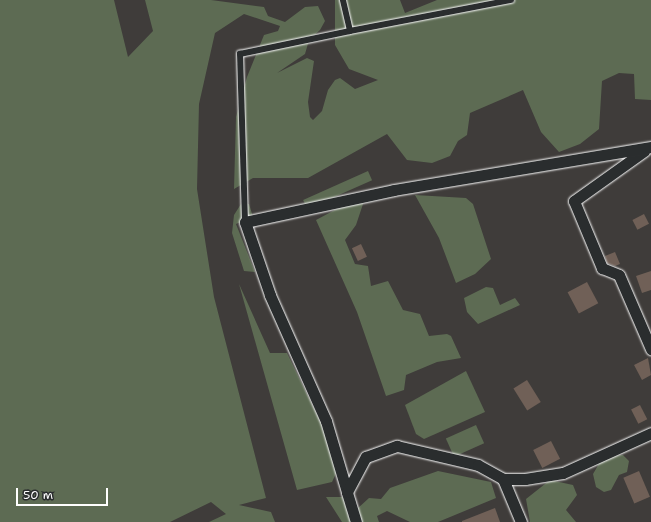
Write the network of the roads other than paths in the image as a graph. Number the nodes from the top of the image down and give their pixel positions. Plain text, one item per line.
1 (344, 0) edge
2 (511, 0) edge
3 (350, 30) junction
4 (651, 147) edge
5 (245, 222) junction
6 (651, 349) edge
7 (651, 434) edge
8 (503, 479) junction
9 (347, 492) junction
10 (356, 522) edge
11 (521, 522) edge

1 - 3 lane
2 - 3 lane
3 - 5 lane
4 - 5 street
4 - 6 street
5 - 9 street
7 - 8 street
8 - 9 street
8 - 11 street
9 - 10 street

